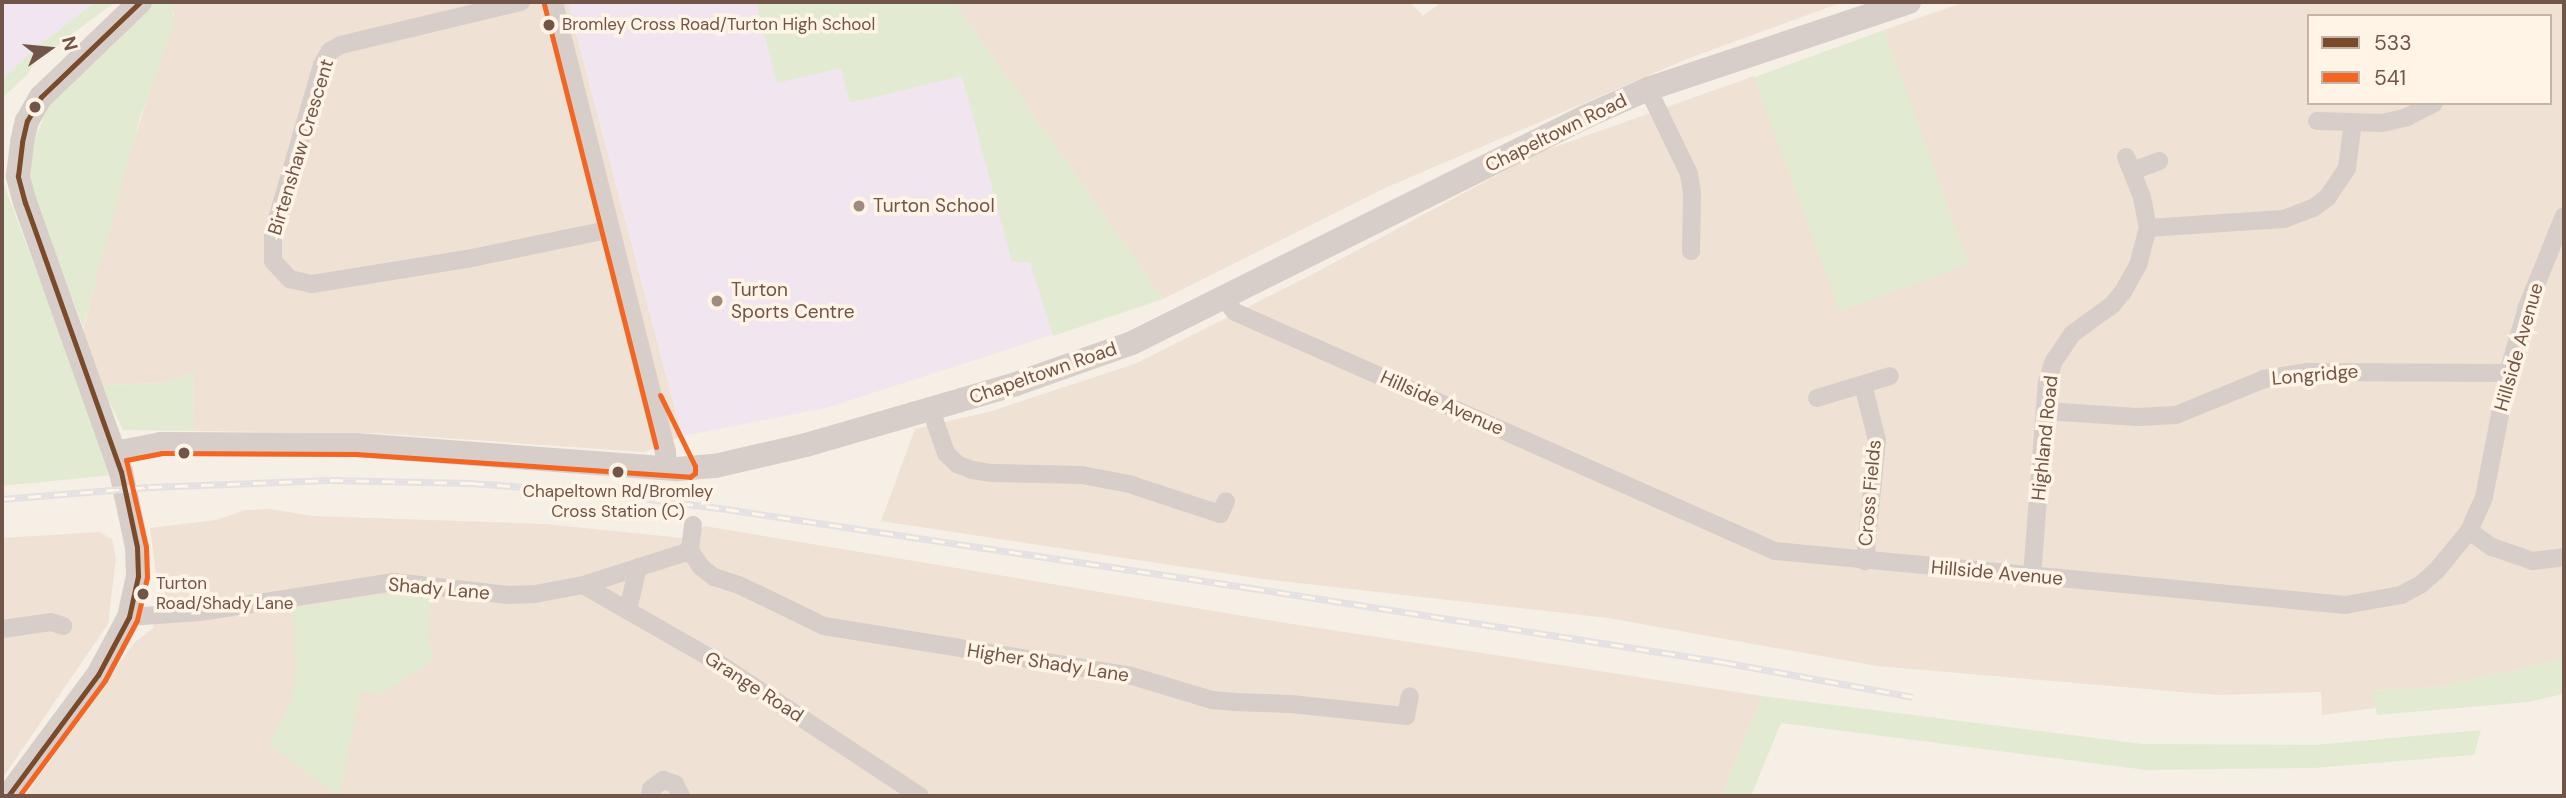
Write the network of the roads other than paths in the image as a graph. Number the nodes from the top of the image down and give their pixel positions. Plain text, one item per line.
1 (140, 2) edge
2 (522, 2) edge
3 (552, 2) edge
4 (1909, 2) edge
5 (1648, 89) junction
6 (2430, 105) edge
7 (2316, 121) dead end
8 (2353, 122) junction
9 (2160, 161) dead end
10 (2564, 216) edge
11 (2148, 228) junction
12 (607, 230) junction
13 (1690, 253) dead end
14 (1224, 298) junction
15 (2508, 373) junction
16 (1889, 376) dead end
17 (1863, 385) junction
18 (1817, 398) dead end
19 (931, 410) junction
20 (2045, 411) junction
21 (115, 453) junction
22 (676, 469) junction
23 (1226, 501) dead end
24 (693, 525) dead end
25 (2469, 531) junction
26 (690, 551) junction
27 (2564, 557) edge
28 (1864, 561) junction
29 (638, 567) junction
30 (2032, 576) junction
31 (583, 585) junction
32 (628, 610) junction
33 (130, 617) junction
34 (66, 628) dead end
35 (2, 629) edge
36 (1409, 696) dead end
37 (8, 796) edge
38 (650, 796) edge
39 (681, 796) edge
40 (920, 796) edge

1 - 21 main road
2 - 12 street, Birtenshaw Crescent
3 - 12 street
4 - 5 main road, Chapeltown Road
5 - 13 street
5 - 14 main road, Chapeltown Road
6 - 8 street
7 - 8 street
8 - 11 street
9 - 11 street, Highland Road
10 - 15 street, Hillside Avenue
11 - 20 street, Highland Road
12 - 22 street
14 - 19 main road, Chapeltown Road
14 - 28 street, Hillside Avenue
15 - 20 street, Longridge
15 - 25 street, Hillside Avenue
16 - 17 street
17 - 18 street
17 - 28 street, Cross Fields
19 - 22 main road, Chapeltown Road
19 - 23 street
20 - 30 street, Highland Road
21 - 22 main road, Chapeltown Road
21 - 33 main road
24 - 26 street
25 - 27 street
25 - 30 street, Hillside Avenue
26 - 29 street
26 - 36 street, Higher Shady Lane
28 - 30 street, Hillside Avenue
29 - 31 street
29 - 32 street
31 - 32 street, Grange Road
31 - 33 street, Shady Lane
32 - 40 street, Grange Road
33 - 37 main road
34 - 35 street
38 - 39 street

